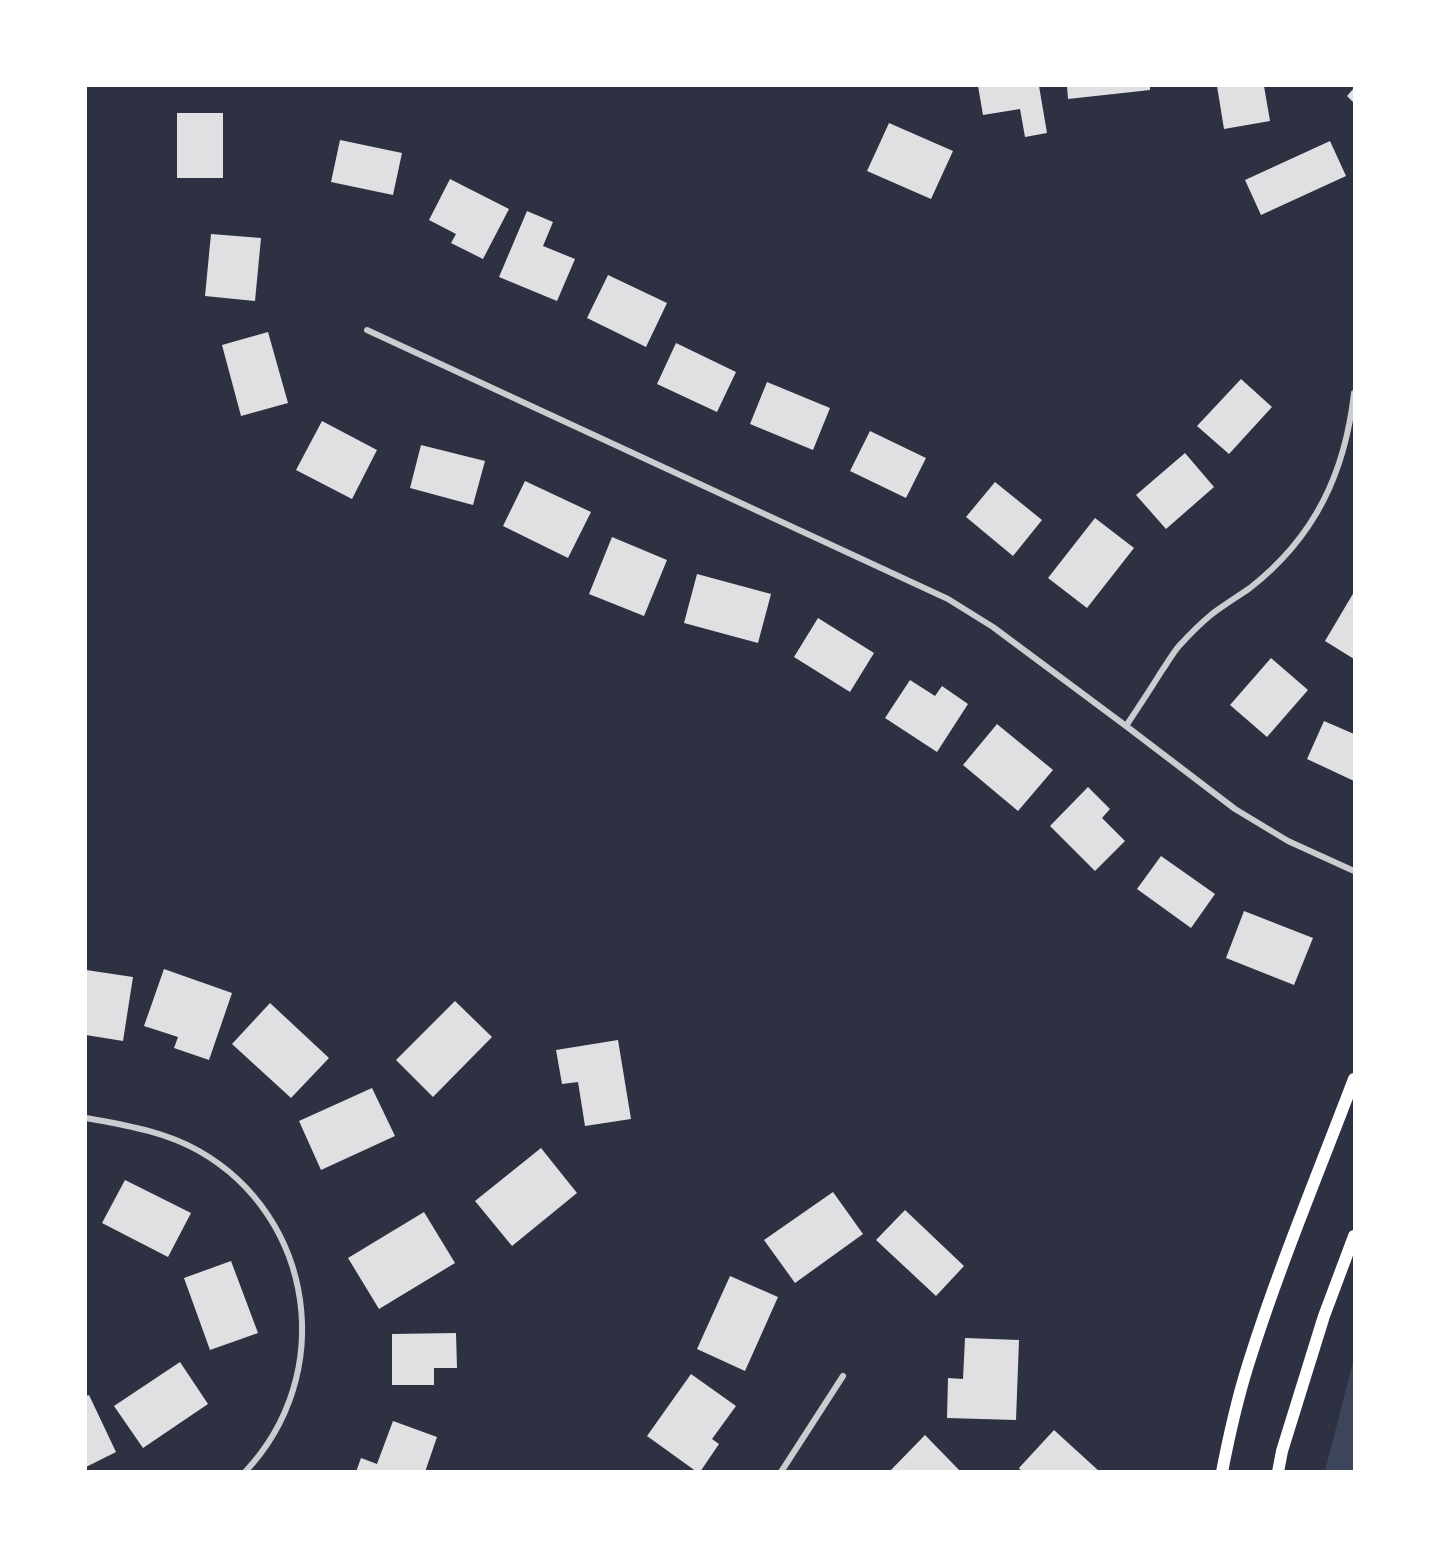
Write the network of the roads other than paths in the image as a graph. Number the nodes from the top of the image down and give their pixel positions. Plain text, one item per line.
1 (367, 330) dead end
2 (1354, 393) edge
3 (1126, 726) junction
4 (1354, 871) edge
5 (1354, 1079) edge
6 (86, 1118) edge
7 (1354, 1236) edge
8 (843, 1376) dead end
9 (245, 1472) edge
10 (781, 1472) edge
11 (1222, 1472) edge
12 (1278, 1472) edge

1 - 3 street
2 - 3 street
3 - 4 street
5 - 11 main road
6 - 9 street
7 - 12 main road
8 - 10 street

